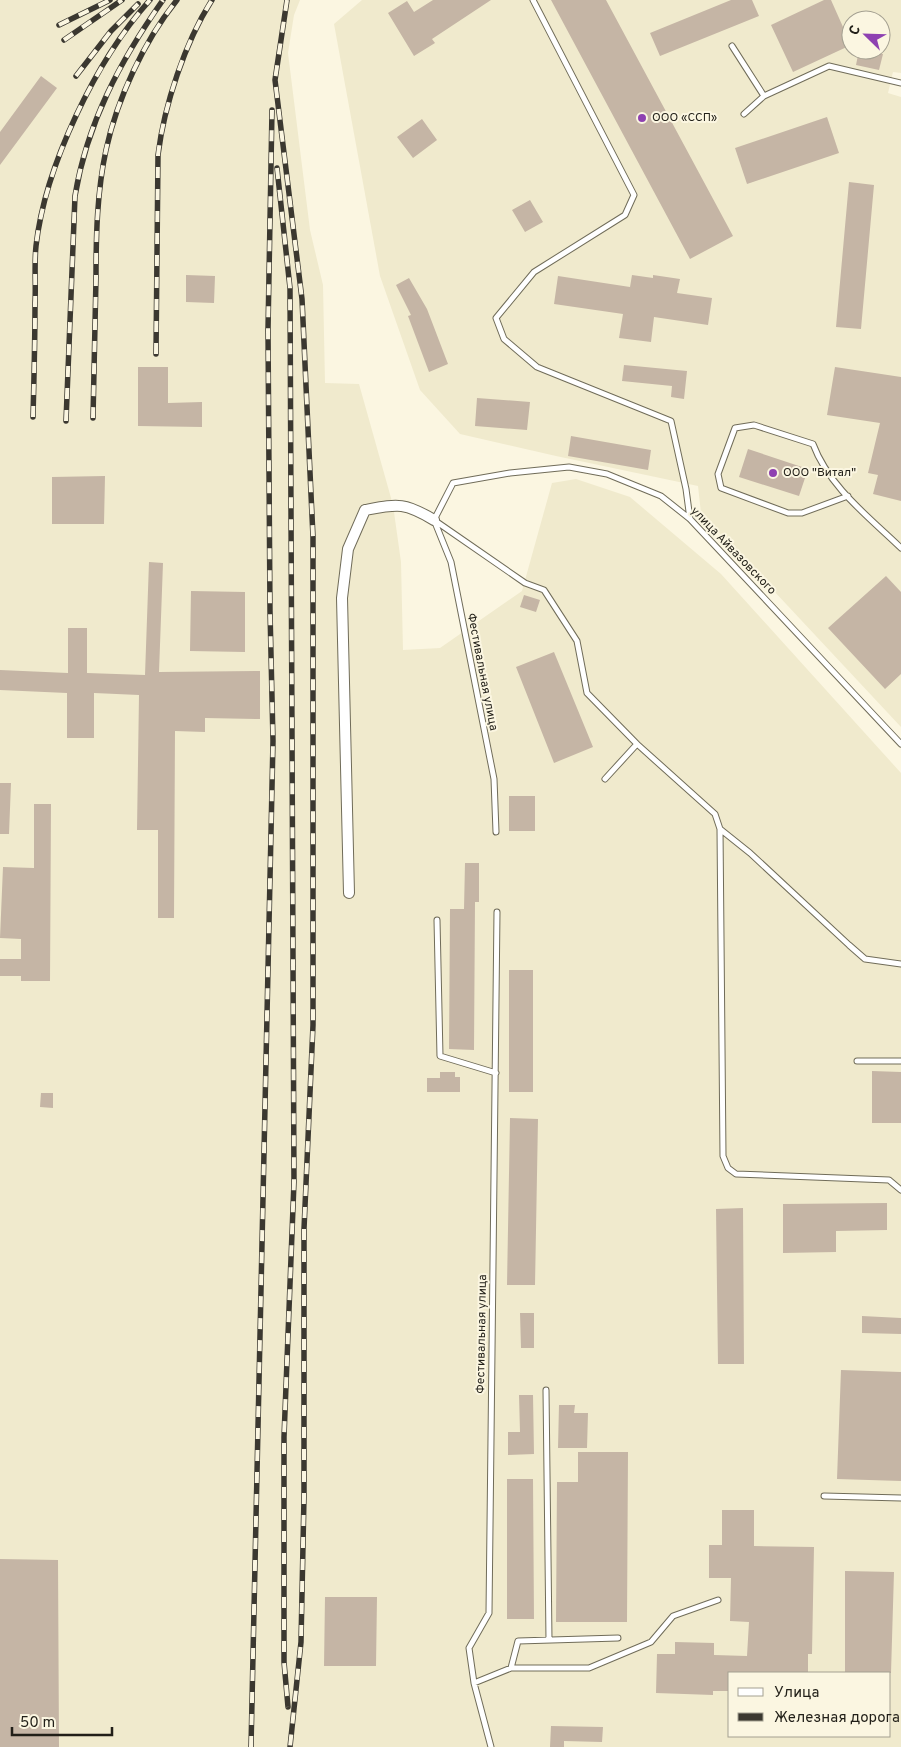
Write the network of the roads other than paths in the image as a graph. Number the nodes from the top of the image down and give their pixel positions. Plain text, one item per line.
1 (533, 0) edge
2 (732, 46) dead end
3 (901, 83) edge
4 (764, 96) junction
5 (744, 114) dead end
6 (848, 496) junction
7 (690, 519) junction
8 (434, 520) junction
9 (901, 548) edge
10 (637, 744) junction
11 (901, 744) edge
12 (605, 779) dead end
13 (720, 829) junction
14 (496, 832) dead end
15 (349, 893) dead end
16 (497, 912) dead end
17 (437, 920) dead end
18 (901, 964) edge
19 (857, 1061) dead end
20 (901, 1061) edge
21 (496, 1073) junction
22 (901, 1190) edge
23 (546, 1390) dead end
24 (824, 1496) dead end
25 (901, 1498) edge
26 (718, 1600) dead end
27 (618, 1638) dead end
28 (548, 1640) junction
29 (511, 1668) junction
30 (474, 1683) junction
31 (492, 1747) edge

1 - 7 lane
2 - 4 lane
3 - 4 lane
4 - 5 lane
6 - 6 lane
6 - 9 lane
7 - 8 lane, улица Айвазовского
7 - 11 lane, улица Айвазовского
8 - 10 lane
8 - 14 lane, Фестивальная улица
8 - 15 street
10 - 12 lane
10 - 13 lane
13 - 18 lane
13 - 22 lane
16 - 21 lane, Фестивальная улица
17 - 21 lane
19 - 20 lane
21 - 30 lane, Фестивальная улица
23 - 28 lane
24 - 25 lane
26 - 29 lane
27 - 28 lane
28 - 29 lane
29 - 30 lane
30 - 31 lane, Фестивальная улица

